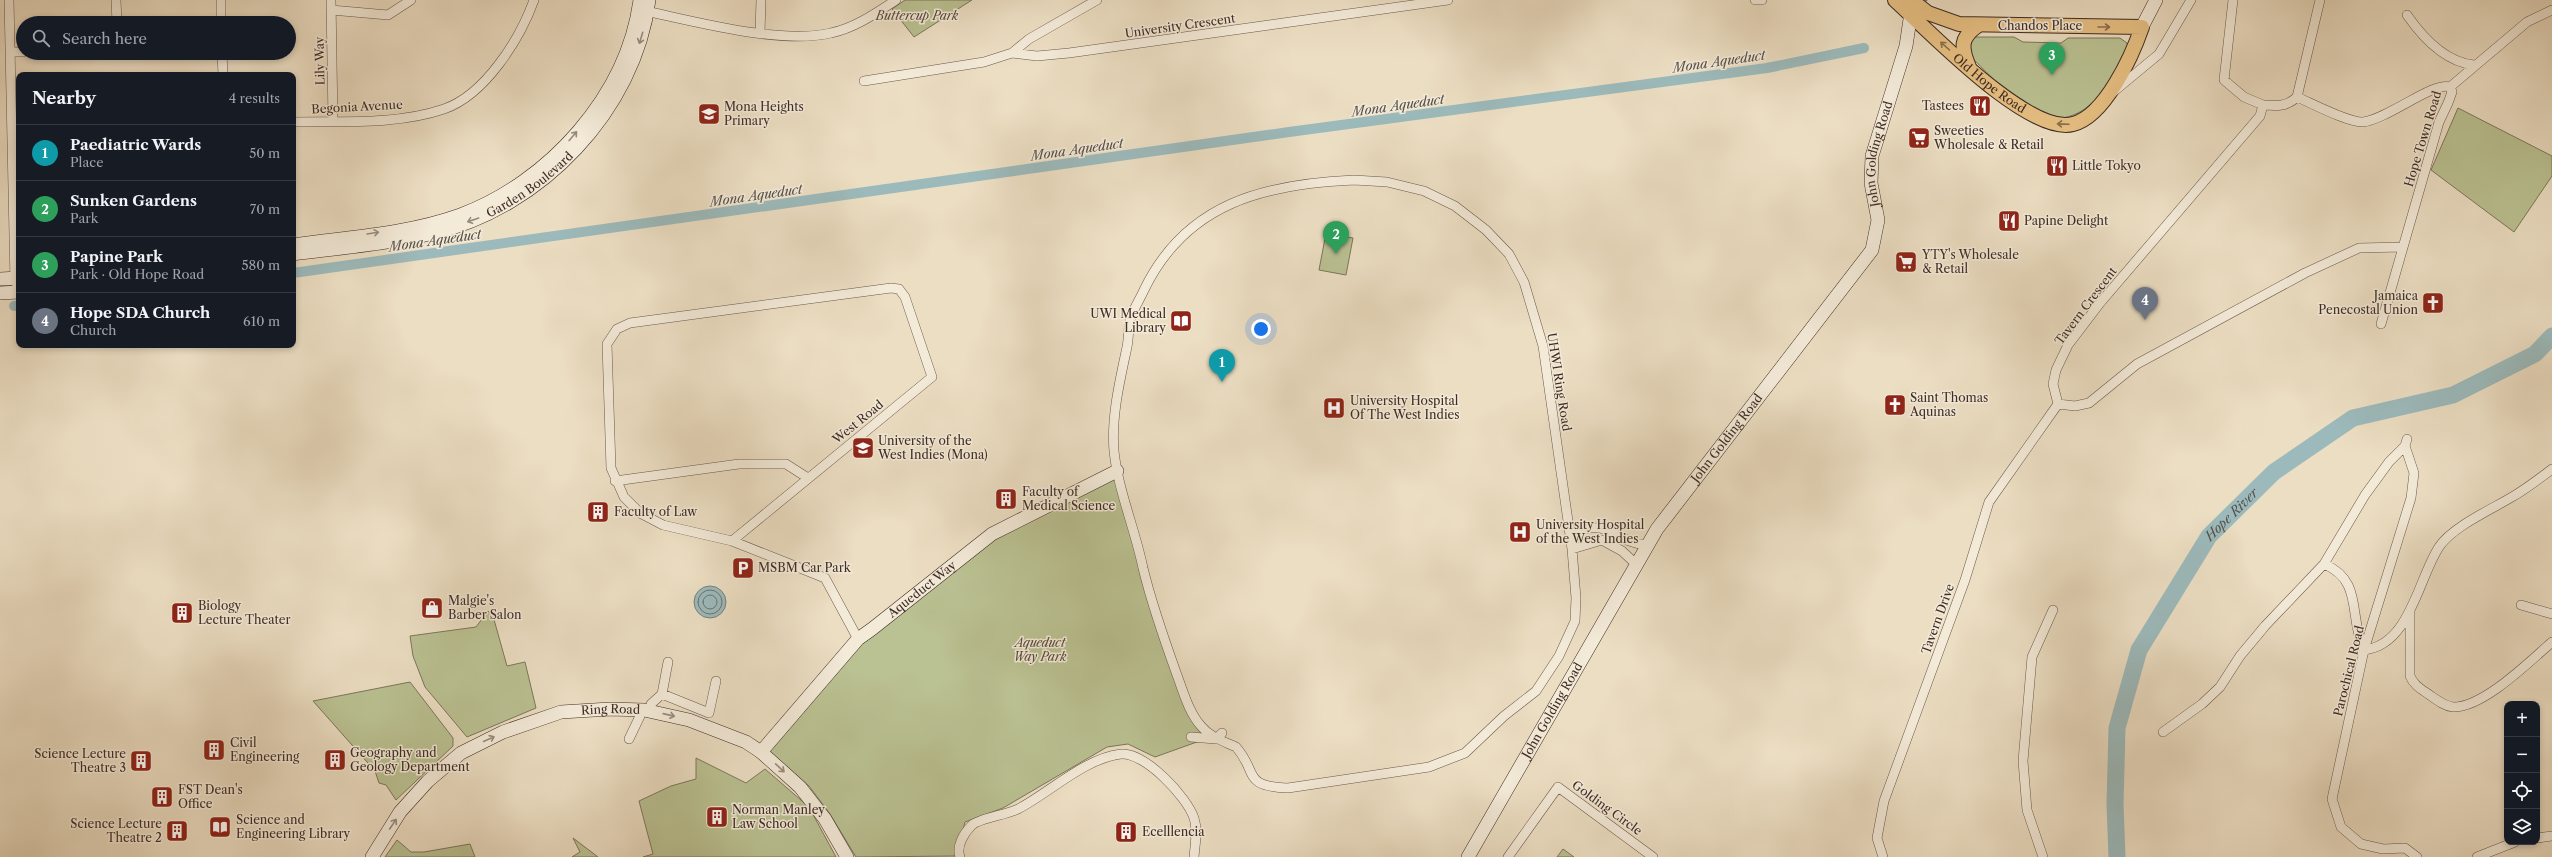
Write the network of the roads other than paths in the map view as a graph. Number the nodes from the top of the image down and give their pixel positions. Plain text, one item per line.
1 (9, 0) edge
2 (116, 0) edge
3 (221, 0) edge
4 (331, 0) edge
5 (411, 0) edge
6 (534, 0) edge
7 (761, 0) edge
8 (896, 0) edge
9 (1097, 0) edge
10 (1448, 0) edge
11 (1755, 0) edge
12 (1762, 0) edge
13 (1895, 0) edge
14 (2156, 0) edge
15 (2191, 0) edge
16 (2233, 0) edge
17 (2320, 0) edge
18 (644, 5) edge
19 (1911, 5) edge
20 (331, 10) junction
21 (2552, 10) edge
22 (2407, 15) dead end
23 (117, 16) edge
24 (221, 16) edge
25 (1940, 18) joint
26 (1977, 26) junction
27 (2142, 27) junction
28 (760, 33) junction
29 (10, 52) junction
30 (16, 52) edge
31 (1012, 53) junction
32 (222, 60) edge
33 (2474, 65) junction
34 (1970, 67) junction
35 (223, 72) edge
36 (864, 81) dead end
37 (2450, 87) junction
38 (2297, 97) junction
39 (2100, 104) junction
40 (2263, 105) junction
41 (333, 121) junction
42 (296, 122) edge
43 (296, 245) edge
44 (2402, 247) junction
45 (296, 254) edge
46 (16, 278) edge
47 (0, 279) edge
48 (16, 292) edge
49 (0, 293) edge
50 (2381, 324) dead end
51 (2058, 404) junction
52 (2552, 469) edge
53 (1117, 471) junction
54 (808, 478) junction
55 (615, 481) junction
56 (1570, 534) junction
57 (732, 540) junction
58 (1647, 545) junction
59 (1572, 549) junction
60 (1636, 564) junction
61 (2324, 564) junction
62 (2521, 604) dead end
63 (2053, 610) dead end
64 (2410, 611) junction
65 (2552, 614) edge
66 (858, 639) junction
67 (2552, 642) edge
68 (2364, 650) junction
69 (668, 662) dead end
70 (716, 681) dead end
71 (662, 694) junction
72 (651, 704) dead end
73 (640, 716) dead end
74 (2163, 732) dead end
75 (1219, 736) junction
76 (1191, 737) dead end
77 (629, 739) dead end
78 (761, 752) junction
79 (2552, 836) edge
80 (2540, 838) edge
81 (2508, 845) edge
82 (372, 857) edge
83 (847, 857) edge
84 (960, 857) edge
85 (1194, 857) edge
86 (1468, 857) edge
87 (1508, 857) edge
88 (1653, 857) edge
89 (1883, 857) edge
90 (2043, 857) edge
91 (2417, 857) edge
92 (2478, 857) edge

1 - 29 street
2 - 23 street
3 - 24 street
4 - 20 street, Lily Way
5 - 20 street
6 - 41 street, Begonia Avenue
7 - 28 street
8 - 28 street
9 - 31 street, University Crescent
10 - 31 street, University Crescent
11 - 12 street
13 - 19 main road, Old Hope Road
14 - 27 street
15 - 39 street
16 - 40 street
17 - 38 street
18 - 28 street
43 -> 18 street, Garden Boulevard
18 -> 45 street, Garden Boulevard
19 - 25 main road, Old Hope Road
34 -> 19 main road, Old Hope Road
19 - 58 street, John Golding Road
20 - 41 street, Lily Way
21 - 33 street
22 - 33 street
25 - 26 main road, Chandos Place
26 -> 27 main road, Chandos Place
26 - 34 main road
27 - 39 main road, Old Hope Road
29 - 30 street
29 - 46 street
31 - 36 street, University Crescent
32 - 35 street
33 - 37 street
39 -> 34 main road, Old Hope Road
37 - 38 street, Hope Town Road
37 - 44 street, Hope Town Road
38 - 40 street
40 - 51 street, Tavern Crescent
41 - 42 street, Begonia Avenue
44 - 50 street, Hope Town Road
44 - 51 street
46 - 47 street
48 - 49 street
51 - 89 street, Tavern Drive
52 - 64 street
53 - 56 street, UHWI Ring Road
53 - 66 street, Aqueduct Way
53 - 75 street, UHWI Ring Road
54 - 55 street
54 - 55 street, West Road
54 - 57 street, West Road
55 - 57 street, West Road
56 - 58 street
56 - 59 street, UHWI Ring Road
57 - 66 street
58 - 60 street, John Golding Road
59 - 60 street
59 - 75 street, UHWI Ring Road
60 - 86 street, John Golding Road
61 - 68 street
61 - 68 street, Parochical Road
61 - 74 street
62 - 65 street
63 - 90 street
64 - 67 street
64 - 68 street
66 - 78 street, Aqueduct Way
68 - 91 street, Parochical Road
69 - 71 street
70 - 71 street
71 - 72 street
73 - 77 street
75 - 76 street
82 -> 78 street, Ring Road
78 -> 83 street, Ring Road
79 - 80 street
81 - 92 street
84 - 85 street
87 - 88 street, Golding Circle

